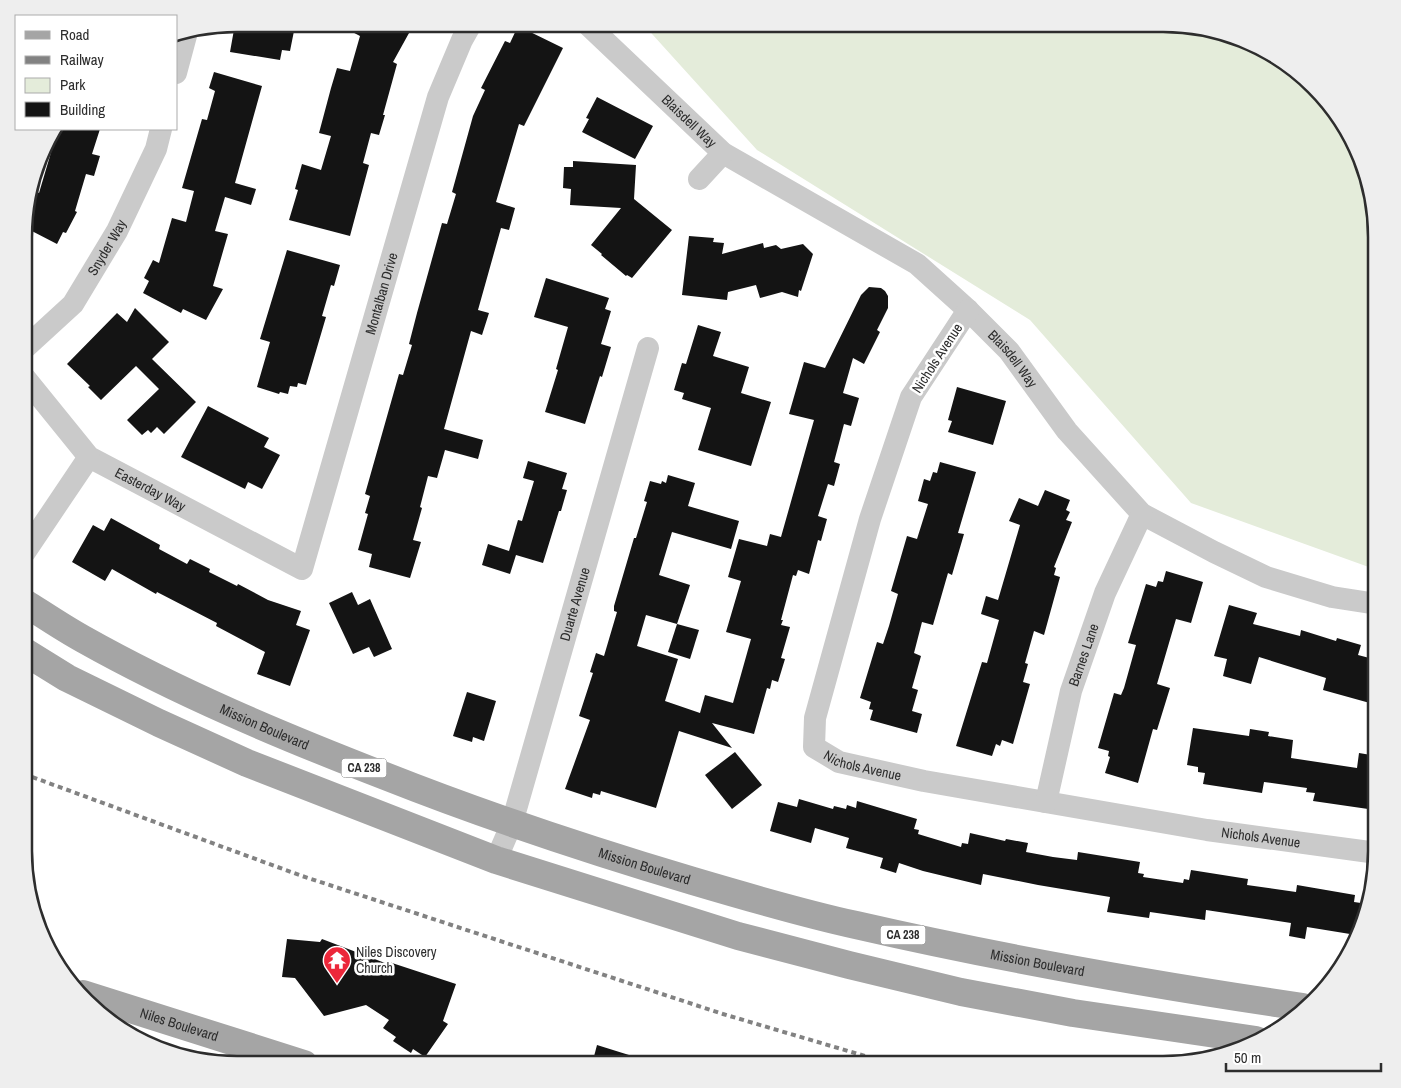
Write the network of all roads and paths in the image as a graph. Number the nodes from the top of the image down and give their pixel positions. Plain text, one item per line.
1 (466, 32) edge
2 (596, 32) edge
3 (186, 39) edge
4 (178, 66) edge
5 (161, 130) edge
6 (723, 153) junction
7 (700, 179) dead end
8 (968, 310) junction
9 (32, 342) edge
10 (648, 348) dead end
11 (32, 387) edge
12 (88, 457) junction
13 (1142, 514) junction
14 (32, 541) edge
15 (302, 569) joint
16 (1368, 603) edge
17 (32, 607) edge
18 (32, 656) edge
19 (1046, 802) junction
20 (512, 823) junction
21 (1368, 852) edge
22 (496, 860) junction
23 (93, 997) edge
24 (1297, 1006) edge
25 (1245, 1038) edge
26 (279, 1056) edge

1 - 15 street, Montalban Drive
2 - 6 street, Blaisdell Way
3 - 4 street
5 - 9 street, Snyder Way
6 - 7 street
6 - 8 street, Blaisdell Way
8 - 13 street, Blaisdell Way
8 - 19 street, Nichols Avenue
10 - 20 street, Duarte Avenue
11 - 12 street, Easterday Way
12 - 14 street
12 - 15 street, Easterday Way
13 - 16 street, Blaisdell Way
13 - 19 street, Barnes Lane
17 - 20 main road, Mission Boulevard / CA 238
18 - 22 main road
19 - 21 street, Nichols Avenue
20 - 22 street, Duarte Avenue
20 - 24 main road, Mission Boulevard / CA 238
22 - 25 main road
23 - 26 main road, Niles Boulevard

